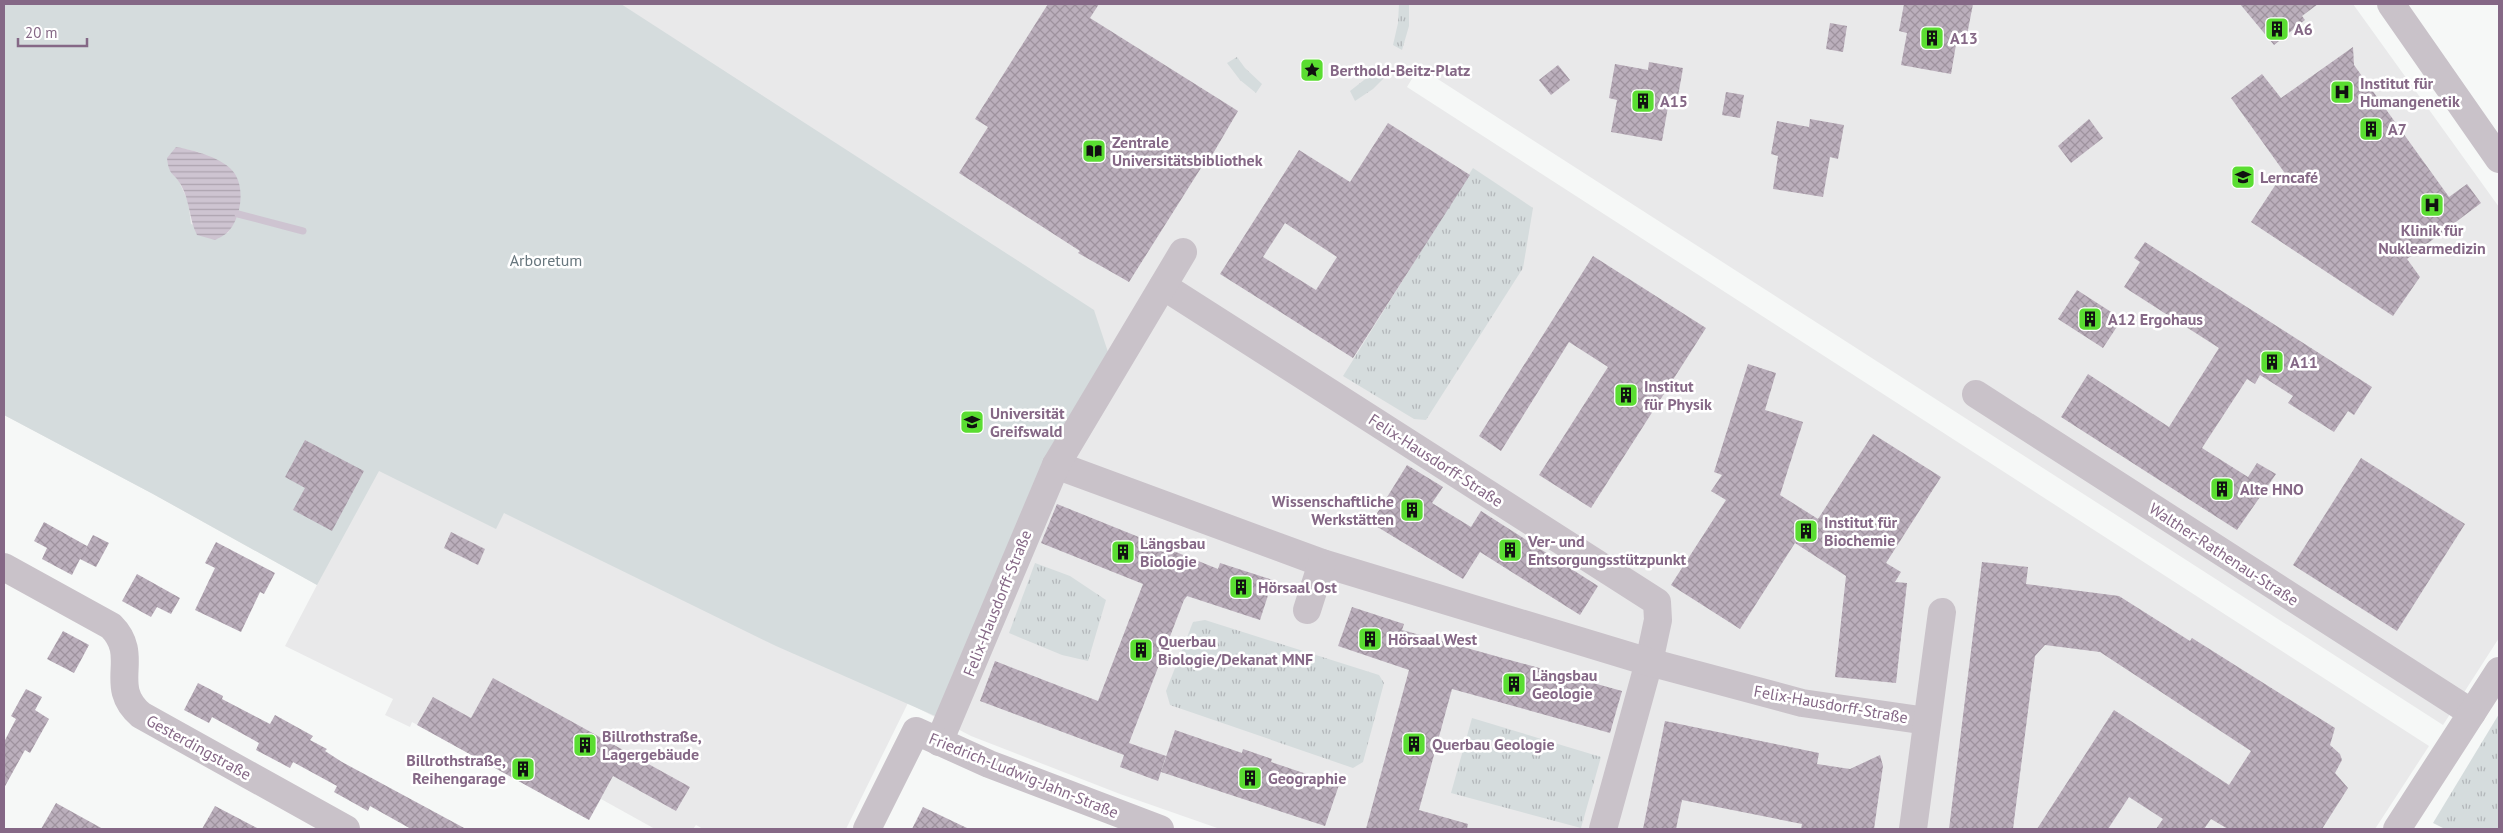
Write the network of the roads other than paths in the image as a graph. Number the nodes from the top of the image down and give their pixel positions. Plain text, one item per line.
1 (2391, 4) edge
2 (2497, 152) edge
3 (1183, 252) dead end
4 (1163, 286) junction
5 (1976, 394) dead end
6 (1056, 465) junction
7 (1322, 563) junction
8 (4, 567) edge
9 (1307, 610) dead end
10 (1942, 612) dead end
11 (1649, 662) junction
12 (2499, 671) edge
13 (2472, 713) junction
14 (1927, 721) junction
15 (928, 736) junction
16 (346, 829) edge
17 (866, 829) edge
18 (1160, 829) edge
19 (1603, 829) edge
20 (1912, 829) edge
21 (2397, 829) edge

1 - 2 street
3 - 4 street, Felix-Hausdorff-Straße
4 - 6 street, Felix-Hausdorff-Straße
4 - 11 street, Felix-Hausdorff-Straße
5 - 13 street, Walther-Rathenau-Straße
6 - 7 street, Felix-Hausdorff-Straße
6 - 15 street, Felix-Hausdorff-Straße
7 - 9 street
7 - 11 street, Felix-Hausdorff-Straße
8 - 16 street, Gesterdingstraße
10 - 14 street, Felix-Hausdorff-Straße
11 - 14 street, Felix-Hausdorff-Straße
11 - 19 street, Felix-Hausdorff-Straße
12 - 13 street
13 - 21 street
14 - 20 street, Felix-Hausdorff-Straße
15 - 17 street, Felix-Hausdorff-Straße
15 - 18 street, Friedrich-Ludwig-Jahn-Straße

